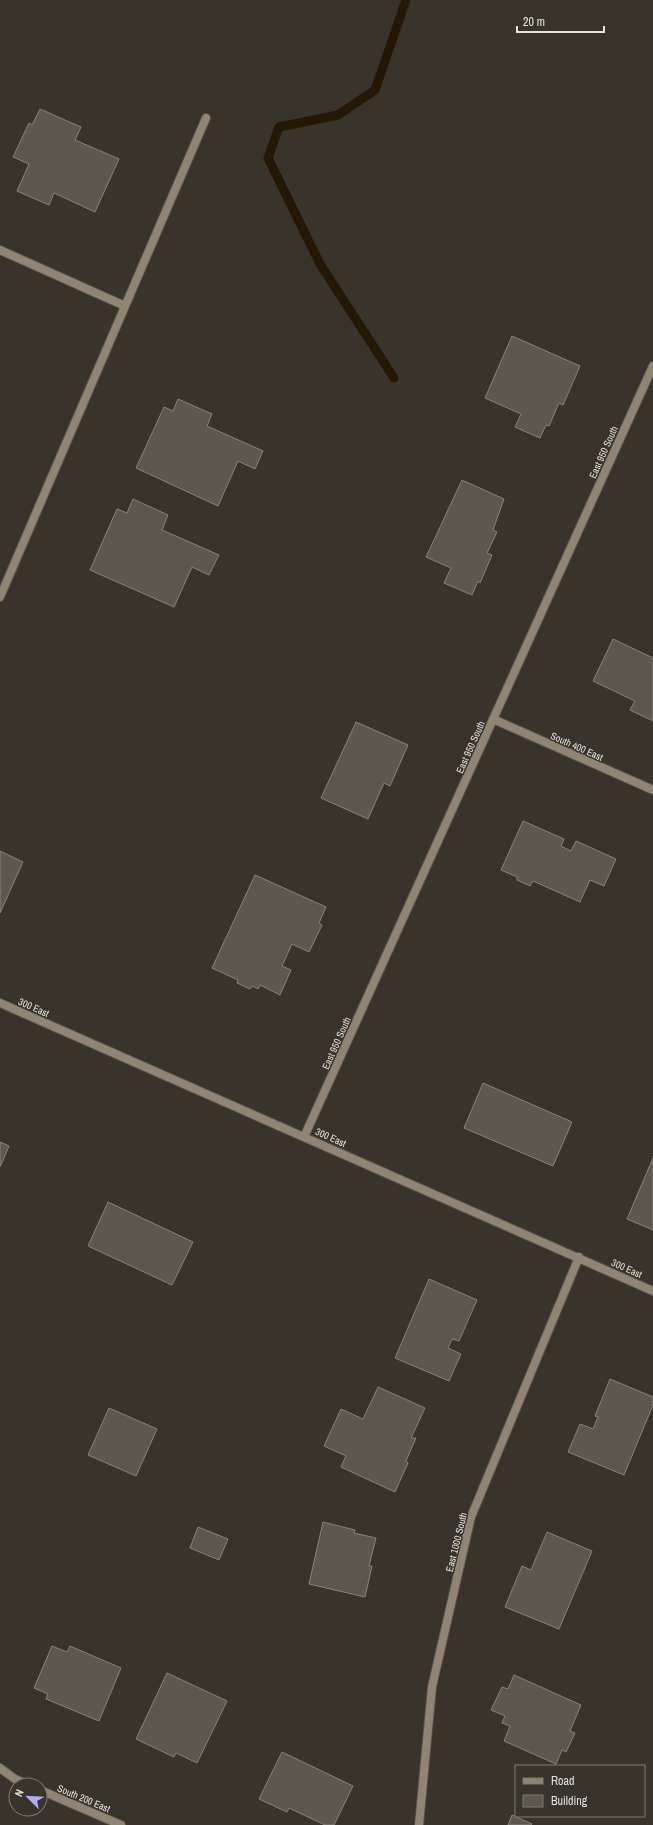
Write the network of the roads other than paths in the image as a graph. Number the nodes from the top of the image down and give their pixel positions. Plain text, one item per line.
1 (206, 118) dead end
2 (0, 250) edge
3 (125, 306) junction
4 (653, 366) edge
5 (0, 597) edge
6 (493, 719) junction
7 (653, 790) edge
8 (0, 1003) edge
9 (304, 1137) junction
10 (579, 1257) junction
11 (653, 1291) edge
12 (0, 1768) edge
13 (12, 1777) edge
14 (48, 1793) edge
15 (121, 1825) edge
16 (419, 1825) edge

1 - 3 street
2 - 3 street
3 - 5 street
4 - 6 street, East 950 South
6 - 7 street, South 400 East
6 - 9 street, East 950 South
8 - 9 street, 300 East
9 - 10 street, 300 East
10 - 11 street, 300 East
10 - 16 street, East 1000 South
12 - 13 street
14 - 15 street, South 200 East

